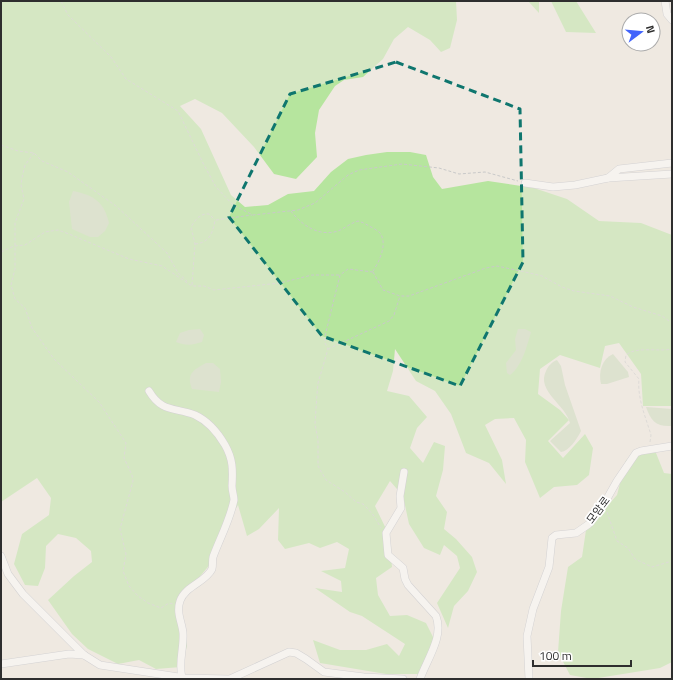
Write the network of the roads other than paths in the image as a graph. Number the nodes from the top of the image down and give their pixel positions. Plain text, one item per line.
1 (665, 1) edge
2 (672, 20) edge
3 (672, 163) edge
4 (672, 174) edge
5 (608, 178) junction
6 (525, 183) road end
7 (150, 391) dead end
8 (672, 446) edge
9 (404, 472) dead end
10 (1, 556) edge
11 (84, 655) junction
12 (1, 664) edge
13 (182, 678) junction
14 (229, 679) edge
15 (403, 679) edge
16 (420, 679) edge
17 (529, 679) edge

1 - 2 street
3 - 5 street
4 - 5 street
5 - 6 street
7 - 13 street
8 - 17 street, 모암로
9 - 16 street
10 - 11 street
11 - 12 street
11 - 13 street
13 - 14 street
14 - 15 street

